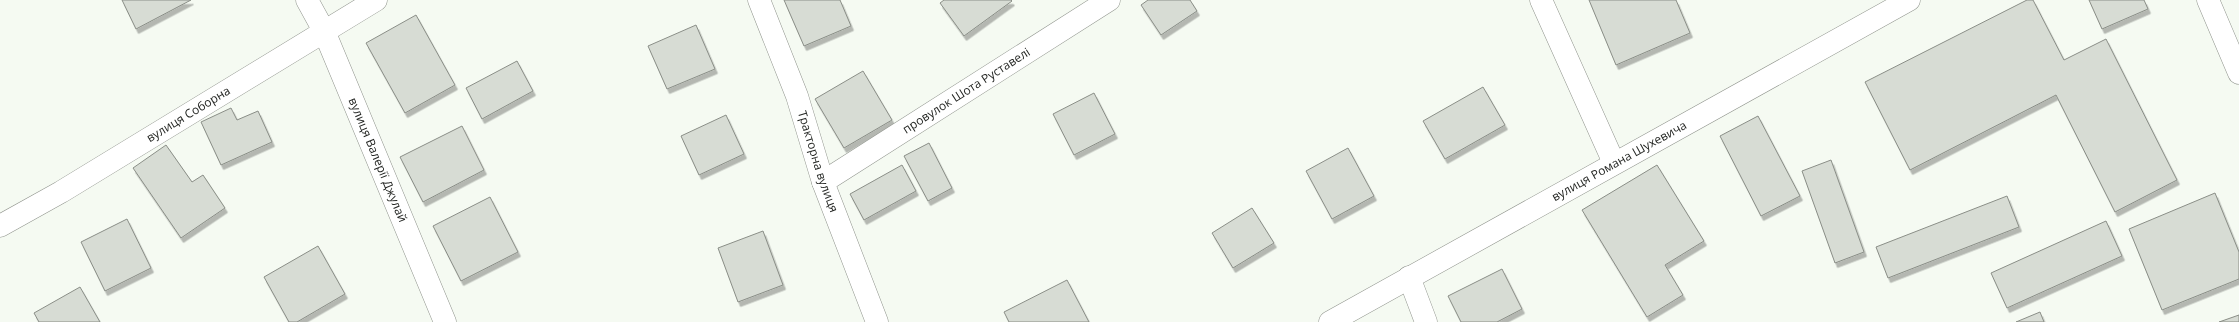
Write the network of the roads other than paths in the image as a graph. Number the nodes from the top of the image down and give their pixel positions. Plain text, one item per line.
1 (307, 0) edge
2 (376, 0) edge
3 (759, 0) edge
4 (1109, 0) edge
5 (1541, 0) edge
6 (1909, 0) edge
7 (2208, 0) edge
8 (324, 31) junction
9 (2239, 73) edge
10 (1614, 162) junction
11 (823, 182) junction
12 (0, 226) edge
13 (1409, 277) junction
14 (445, 322) edge
15 (877, 322) edge
16 (1330, 322) edge
17 (1426, 322) edge

1 - 8 street, вулиця Валерії Джулай
2 - 8 street, вулиця Соборна
3 - 11 street, Тракторна вулиця
4 - 11 street, провулок Шота Руставелі
5 - 10 street
6 - 10 street, вулиця Романа Шухевича
7 - 9 street
8 - 12 street, вулиця Соборна
8 - 14 street, вулиця Валерії Джулай
10 - 13 street, вулиця Романа Шухевича
11 - 15 street, Тракторна вулиця
13 - 16 street, вулиця Романа Шухевича
13 - 17 street

